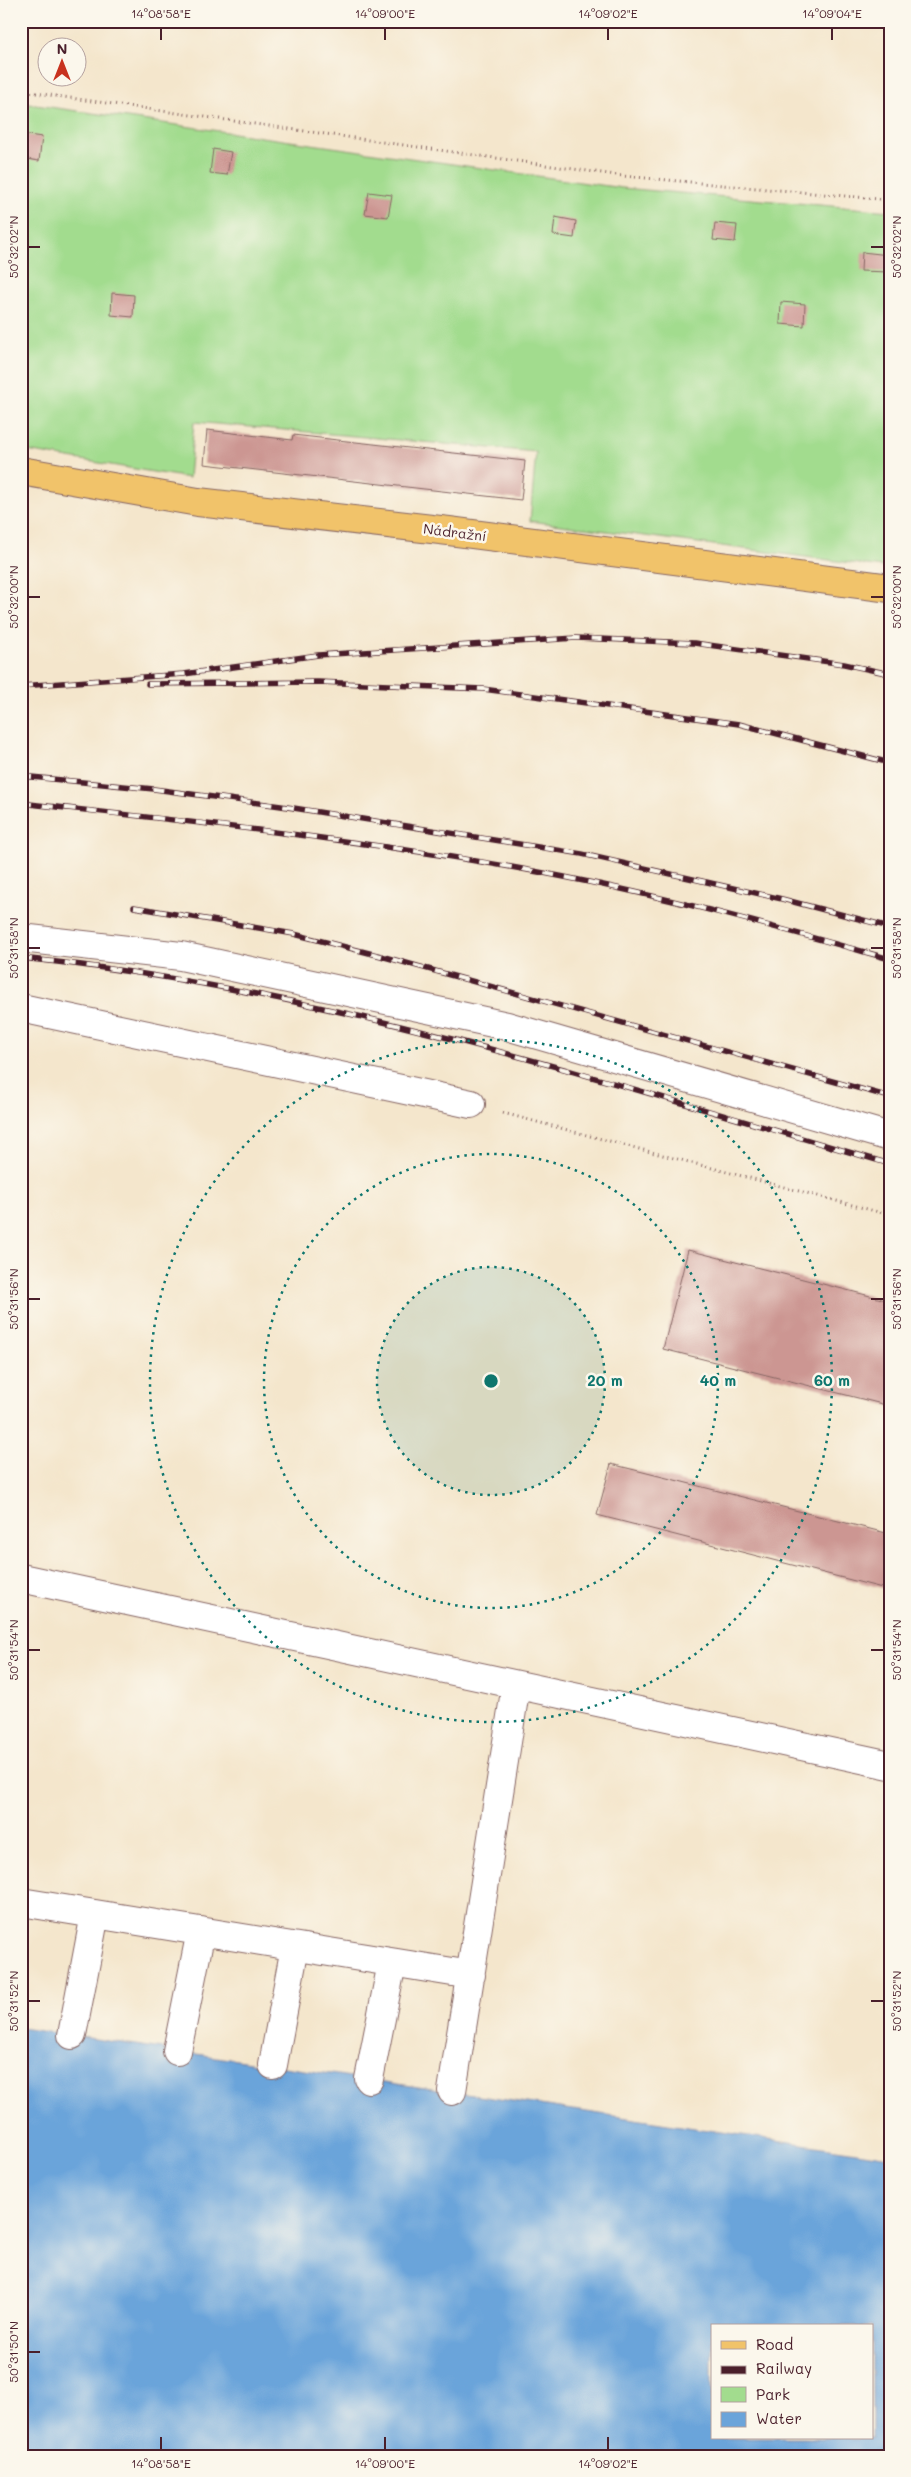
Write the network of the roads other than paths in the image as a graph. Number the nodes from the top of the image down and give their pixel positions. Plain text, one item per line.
1 (21, 471) edge
2 (890, 588) edge
3 (21, 938) edge
4 (21, 1008) edge
5 (471, 1104) road end
6 (890, 1137) edge
7 (21, 1578) edge
8 (516, 1685) junction
9 (890, 1765) edge
10 (21, 1902) edge
11 (95, 1914) junction
12 (201, 1931) junction
13 (295, 1947) junction
14 (392, 1963) junction
15 (470, 1975) junction
16 (72, 2035) dead end
17 (178, 2051) dead end
18 (273, 2065) dead end
19 (369, 2079) dead end
20 (452, 2091) dead end

1 - 2 main road, Nádražní
3 - 6 lane
4 - 5 lane
7 - 8 lane
8 - 9 lane
8 - 15 lane
10 - 11 lane
11 - 12 lane
11 - 16 lane
12 - 13 lane
12 - 17 lane
13 - 14 lane
13 - 18 lane
14 - 15 lane
14 - 19 lane
15 - 20 lane

